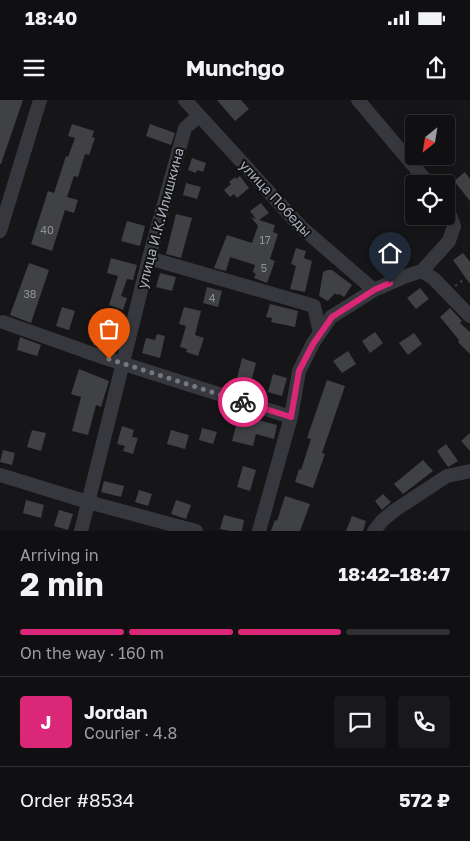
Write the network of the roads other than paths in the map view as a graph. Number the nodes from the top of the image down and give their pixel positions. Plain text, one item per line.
1 (40, 100) edge
2 (185, 100) edge
3 (358, 100) edge
4 (199, 116) junction
5 (421, 175) edge
6 (454, 225) edge
7 (0, 231) edge
8 (149, 258) junction
9 (422, 271) junction
10 (374, 290) junction
11 (470, 316) edge
12 (3, 322) dead end
13 (320, 333) junction
14 (122, 364) junction
15 (291, 417) junction
16 (470, 470) edge
17 (0, 475) edge
18 (88, 502) junction
19 (81, 531) edge
20 (196, 531) edge
21 (259, 531) edge
22 (374, 531) edge

1 - 7 street
2 - 4 street, улица Победы
3 - 5 street
4 - 8 street, улица И.К.Илишкина
4 - 10 street, улица Победы
6 - 9 street
8 - 13 street
8 - 14 street, улица И.К.Илишкина
9 - 10 street
9 - 11 street
10 - 13 street
12 - 14 street
13 - 15 street
14 - 15 street
14 - 18 street, улица И.К.Илишкина
15 - 21 street
16 - 22 street
17 - 18 street
18 - 19 street, улица И.К.Илишкина
18 - 20 street

